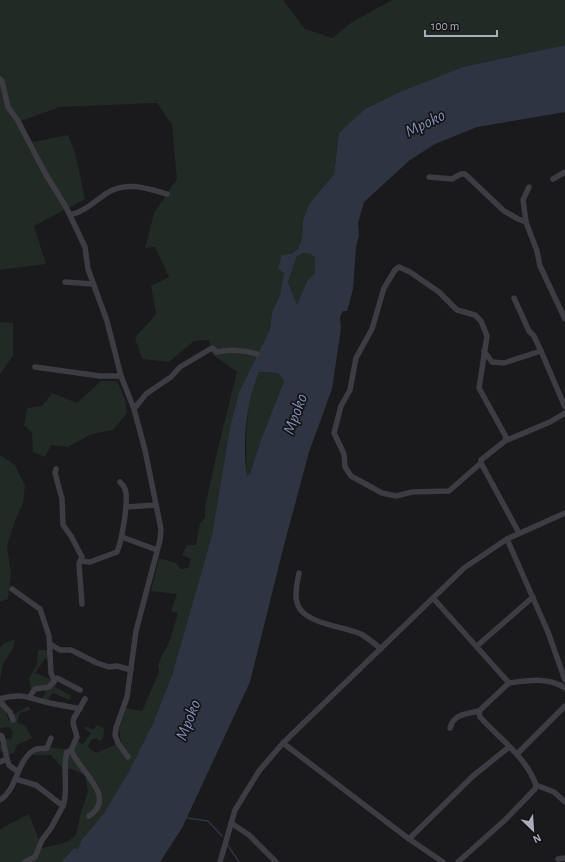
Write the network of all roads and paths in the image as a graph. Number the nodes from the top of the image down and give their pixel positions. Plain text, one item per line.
1 (0, 79) edge
2 (565, 172) edge
3 (429, 176) dead end
4 (553, 179) dead end
5 (529, 187) dead end
6 (166, 194) dead end
7 (70, 215) junction
8 (526, 222) junction
9 (65, 282) dead end
10 (93, 284) junction
11 (514, 298) dead end
12 (564, 314) edge
13 (484, 351) junction
14 (541, 352) junction
15 (257, 354) dead end
16 (35, 367) dead end
17 (121, 376) junction
18 (565, 407) edge
19 (134, 409) junction
20 (565, 413) edge
21 (505, 441) junction
22 (481, 464) junction
23 (56, 469) dead end
24 (120, 482) dead end
25 (156, 505) junction
26 (126, 506) junction
27 (565, 514) edge
28 (519, 533) junction
29 (122, 537) junction
30 (507, 539) junction
31 (157, 550) junction
32 (80, 561) junction
33 (299, 573) dead end
34 (12, 588) dead end
35 (533, 597) junction
36 (433, 598) junction
37 (82, 604) dead end
38 (50, 644) junction
39 (477, 646) junction
40 (381, 649) junction
41 (131, 670) junction
42 (54, 680) junction
43 (565, 680) edge
44 (509, 683) junction
45 (565, 688) edge
46 (80, 690) dead end
47 (30, 696) junction
48 (85, 699) dead end
49 (0, 701) edge
50 (565, 706) edge
51 (80, 709) junction
52 (479, 711) junction
53 (13, 720) dead end
54 (450, 728) dead end
55 (0, 735) edge
56 (51, 738) dead end
57 (283, 743) junction
58 (509, 747) junction
59 (71, 750) junction
60 (517, 754) junction
61 (128, 757) dead end
62 (6, 760) junction
63 (0, 762) edge
64 (18, 772) junction
65 (15, 779) junction
66 (536, 785) junction
67 (0, 800) edge
68 (565, 802) edge
69 (63, 806) junction
70 (88, 816) dead end
71 (231, 822) junction
72 (409, 839) junction
73 (565, 858) edge
74 (558, 859) dead end
75 (25, 862) edge
76 (220, 862) edge
77 (276, 862) edge
78 (443, 862) edge
79 (458, 862) edge

1 - 7 street
2 - 4 street
3 - 8 street
5 - 8 street
6 - 7 street
7 - 10 street
8 - 12 street
9 - 10 street
10 - 17 street
11 - 14 street
13 - 14 street
13 - 21 street
13 - 22 street
14 - 18 street
15 - 19 street
16 - 17 street
17 - 19 street
19 - 25 street
20 - 21 street
21 - 22 street
22 - 28 street
23 - 32 street
24 - 26 street
25 - 26 street
25 - 31 street
26 - 29 street
27 - 28 street
28 - 30 street
29 - 31 street
29 - 32 street
30 - 35 street
30 - 36 street
31 - 41 street
32 - 37 street
33 - 40 street
34 - 38 street
35 - 39 street
35 - 43 street
36 - 39 street
36 - 40 street
38 - 41 street
38 - 42 street
39 - 44 street
40 - 57 street
41 - 61 street
42 - 46 street
42 - 47 street
44 - 45 street
44 - 52 street
47 - 49 street
47 - 51 street
48 - 51 street
49 - 53 street
50 - 60 street
51 - 59 street
52 - 54 street
52 - 58 street
55 - 62 street
56 - 64 street
57 - 71 street
57 - 72 street
58 - 60 street
58 - 72 street
59 - 69 street
59 - 70 street
60 - 66 street
62 - 63 street
62 - 64 street
64 - 65 street
65 - 67 street
65 - 69 street
66 - 68 street
66 - 79 street
69 - 75 street
71 - 76 street
71 - 77 street
72 - 78 street
73 - 74 street

